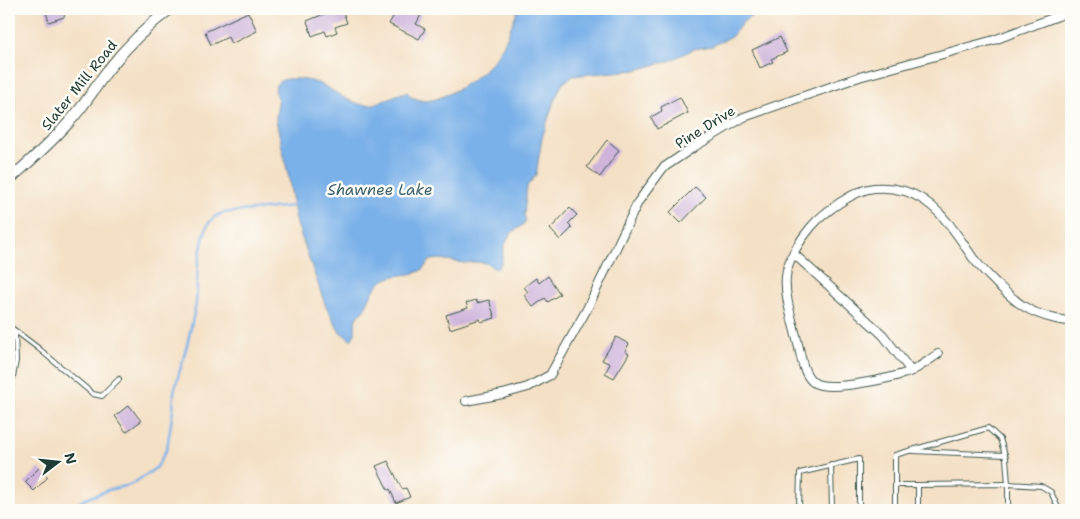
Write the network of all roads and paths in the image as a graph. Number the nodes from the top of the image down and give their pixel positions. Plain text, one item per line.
1 (170, 9) edge
2 (1071, 10) edge
3 (9, 180) edge
4 (794, 254) junction
5 (1071, 321) edge
6 (9, 326) edge
7 (15, 331) junction
8 (938, 354) dead end
9 (911, 371) junction
10 (119, 379) dead end
11 (9, 398) edge
12 (466, 401) dead end
13 (909, 451) junction
14 (1005, 455) junction
15 (831, 465) junction
16 (1008, 484) junction
17 (918, 485) junction
18 (895, 486) junction
19 (799, 510) edge
20 (832, 510) edge
21 (859, 510) edge
22 (895, 510) edge
23 (918, 510) edge
24 (989, 510) edge
25 (1008, 510) edge
26 (1059, 510) edge

1 - 3 street, Slater Mill Road
2 - 12 street, Pine Drive
4 - 5 street
4 - 9 street
4 - 9 street
6 - 7 lane
7 - 10 lane
7 - 11 lane
8 - 9 street
13 - 14 lane
13 - 14 lane
13 - 18 lane
14 - 16 lane
15 - 19 lane
15 - 20 lane
15 - 21 lane
16 - 17 lane
16 - 25 lane
16 - 26 lane
17 - 18 lane
17 - 23 lane
18 - 22 lane
23 - 24 lane

